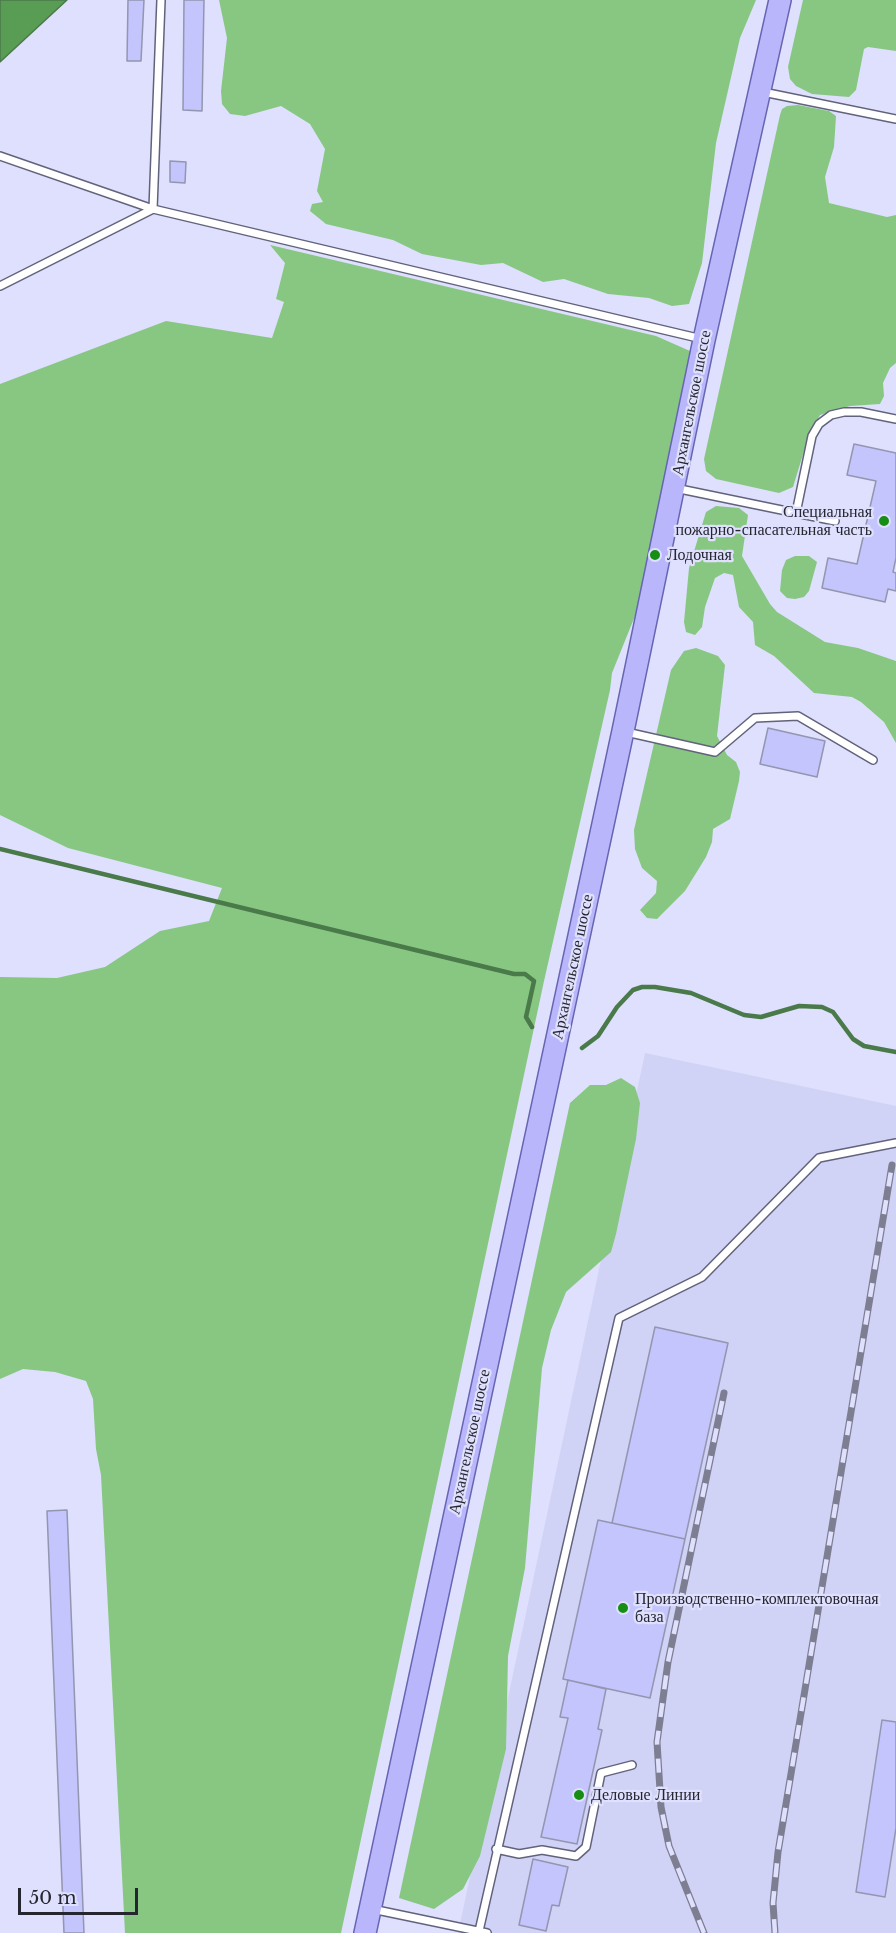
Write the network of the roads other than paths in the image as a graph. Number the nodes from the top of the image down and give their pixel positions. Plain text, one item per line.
1 (161, 0) edge
2 (780, 0) edge
3 (760, 91) junction
4 (896, 119) edge
5 (0, 156) edge
6 (153, 209) junction
7 (0, 286) edge
8 (704, 340) junction
9 (896, 419) edge
10 (675, 488) junction
11 (796, 513) junction
12 (835, 521) dead end
13 (623, 731) junction
14 (873, 760) dead end
15 (896, 1143) edge
16 (632, 1765) dead end
17 (496, 1849) junction
18 (370, 1908) junction
19 (483, 1932) edge
20 (365, 1933) edge

1 - 6 lane
2 - 3 main road, Архангельское шоссе
3 - 4 lane
3 - 8 main road, Архангельское шоссе
5 - 6 lane
6 - 7 lane
6 - 8 lane
8 - 10 main road, Архангельское шоссе
9 - 11 lane
10 - 11 lane
10 - 13 main road, Архангельское шоссе
11 - 12 lane
13 - 14 lane
13 - 18 main road, Архангельское шоссе
15 - 17 lane
16 - 17 lane
17 - 19 lane
18 - 19 lane
18 - 20 main road, Архангельское шоссе

